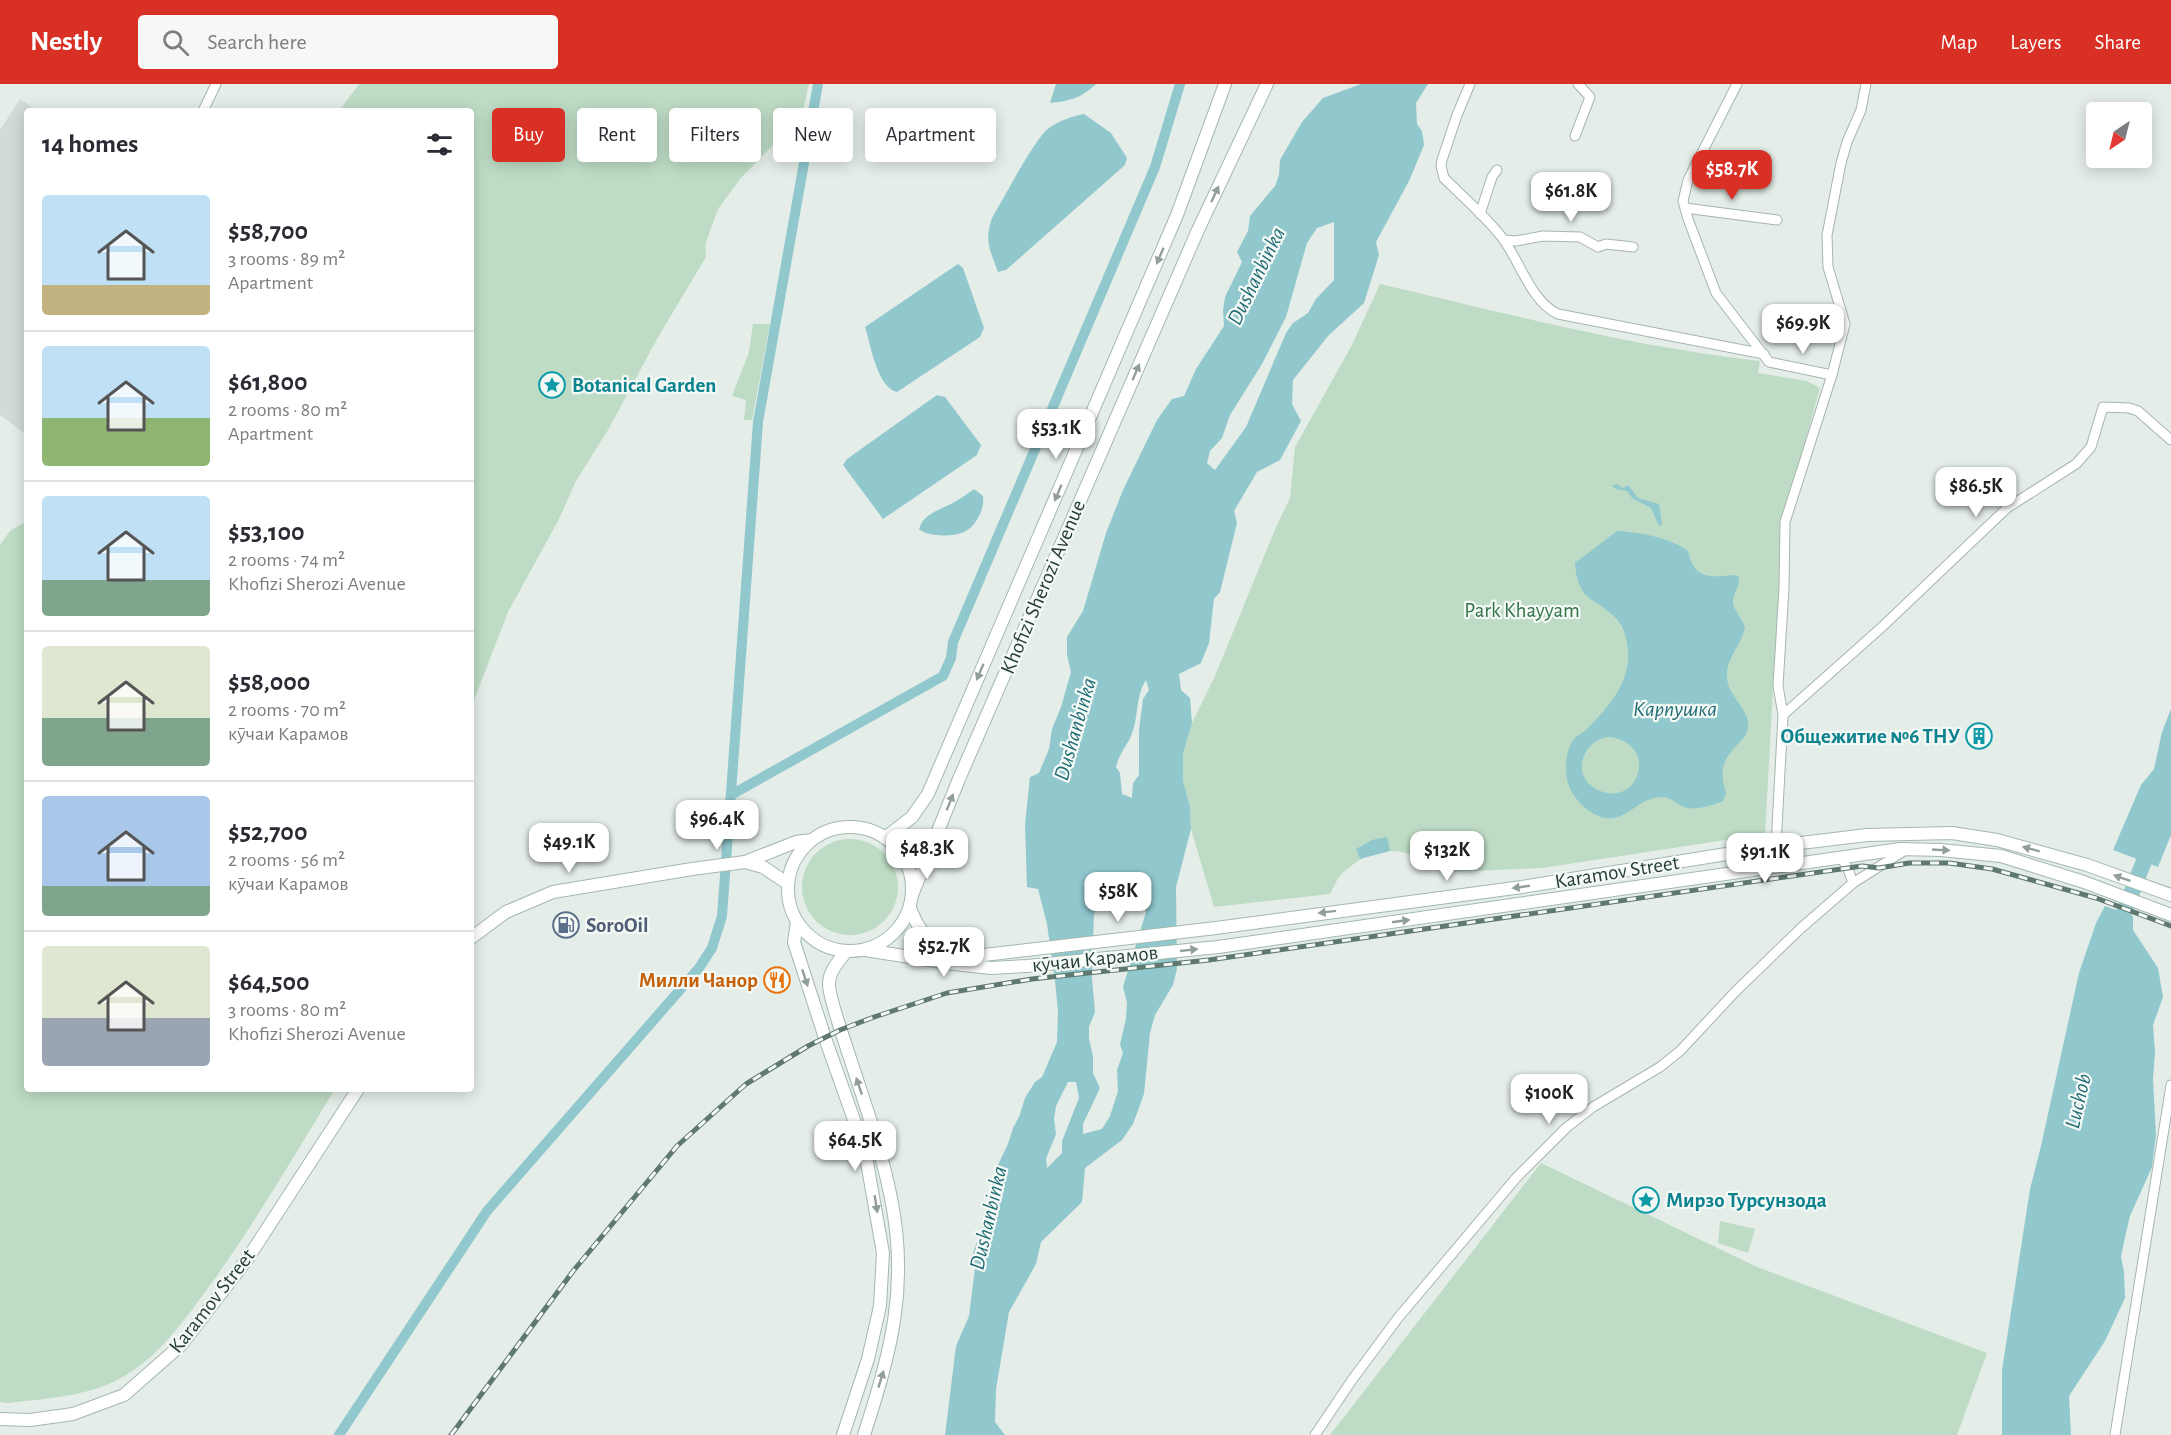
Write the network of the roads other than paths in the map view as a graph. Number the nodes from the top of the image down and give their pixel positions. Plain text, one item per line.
1 (216, 84) edge
2 (1225, 84) edge
3 (1267, 84) edge
4 (1470, 84) edge
5 (1578, 84) edge
6 (1737, 84) edge
7 (1866, 84) edge
8 (204, 108) edge
9 (1575, 136) dead end
10 (1497, 170) dead end
11 (1685, 208) junction
12 (1480, 214) junction
13 (1777, 220) dead end
14 (1504, 240) junction
15 (1633, 247) dead end
16 (1764, 354) junction
17 (1832, 375) junction
18 (2171, 440) edge
19 (1783, 715) junction
20 (885, 838) junction
21 (811, 840) junction
22 (1776, 846) junction
23 (1907, 849) junction
24 (1841, 857) junction
25 (745, 862) junction
26 (1682, 862) junction
27 (1684, 880) junction
28 (1852, 883) junction
29 (788, 884) junction
30 (912, 895) junction
31 (2171, 895) edge
32 (910, 908) junction
33 (2171, 915) edge
34 (797, 922) junction
35 (1216, 927) joint
36 (474, 936) edge
37 (1218, 947) joint
38 (864, 950) junction
39 (846, 952) junction
40 (2171, 1085) edge
41 (356, 1092) edge
42 (855, 1400) junction
43 (873, 1407) junction
44 (0, 1419) edge
45 (843, 1435) edge
46 (864, 1435) edge
47 (1316, 1435) edge
48 (2115, 1435) edge

1 - 8 street
2 -> 20 main road, Khofizi Sherozi Avenue
30 -> 3 main road, Khofizi Sherozi Avenue
4 - 12 street
5 - 9 street
6 - 11 street
7 - 17 street
10 - 12 street
11 - 13 street
11 - 16 street
12 - 14 street
14 - 15 street
14 - 16 street
16 - 17 street
17 - 19 street
18 - 19 street
19 - 22 street
20 - 21 main road
20 - 30 main road
21 - 25 main road
21 - 29 main road
22 - 26 main road, Karamov Street
31 -> 22 main road, Karamov Street
23 - 24 main road, Karamov Street
23 - 28 street
23 -> 33 main road, Karamov Street
24 - 27 main road, Karamov Street
24 - 28 street
25 - 29 main road
25 - 36 main road
26 - 27 main road
26 -> 35 main road, Karamov Street
37 -> 27 main road, Karamov Street
28 - 47 street
29 - 34 main road
30 - 32 main road
32 - 35 main road, кӯчаи Карамов
32 - 38 main road
34 - 39 main road
34 -> 42 main road
38 -> 37 main road, кӯчаи Карамов
38 - 39 main road
43 -> 39 main road
40 - 48 street
41 - 44 main road, Karamov Street
42 - 43 main road
42 - 45 main road
43 - 46 main road

